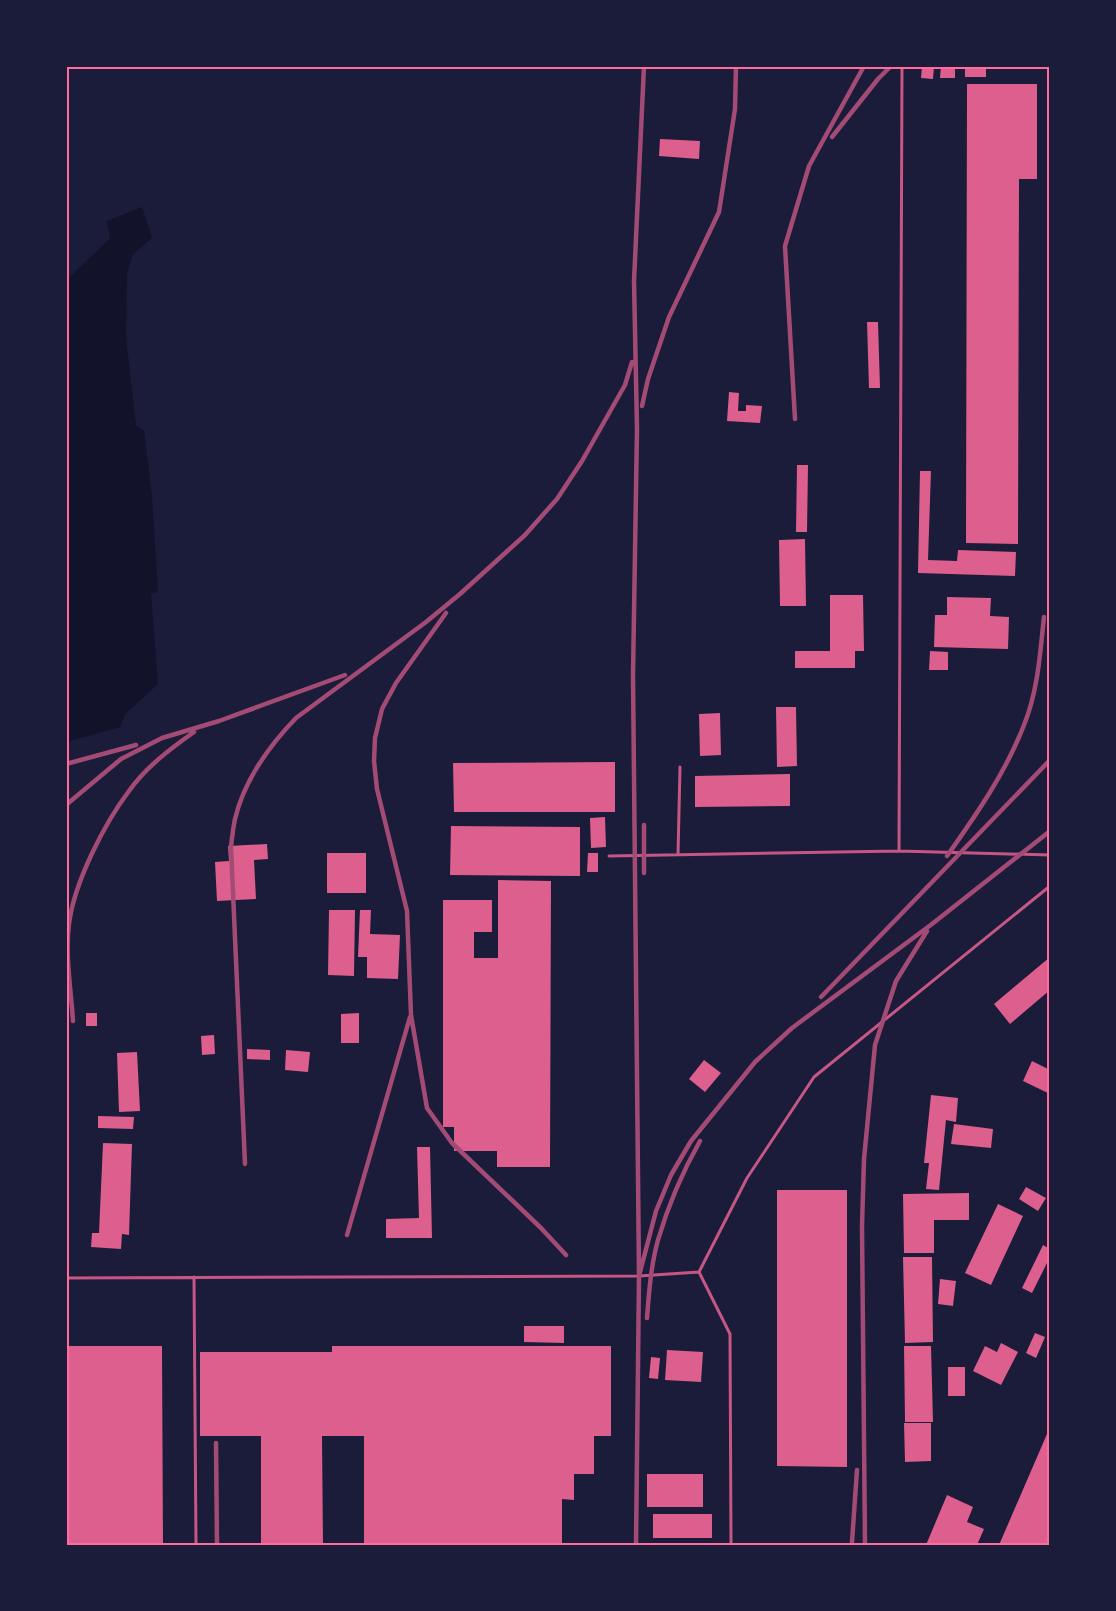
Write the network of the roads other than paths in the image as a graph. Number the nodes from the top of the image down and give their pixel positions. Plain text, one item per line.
1 (902, 66) edge
2 (680, 767) dead end
3 (899, 851) junction
4 (678, 855) junction
5 (1050, 855) edge
6 (609, 856) dead end
7 (1050, 886) edge
8 (699, 1272) junction
9 (194, 1276) junction
10 (66, 1278) edge
11 (196, 1545) edge
12 (731, 1545) edge

1 - 3 lane
2 - 4 lane
3 - 4 lane
3 - 5 lane
4 - 6 lane
7 - 8 lane
8 - 9 lane
8 - 12 lane
9 - 10 lane
9 - 11 lane

